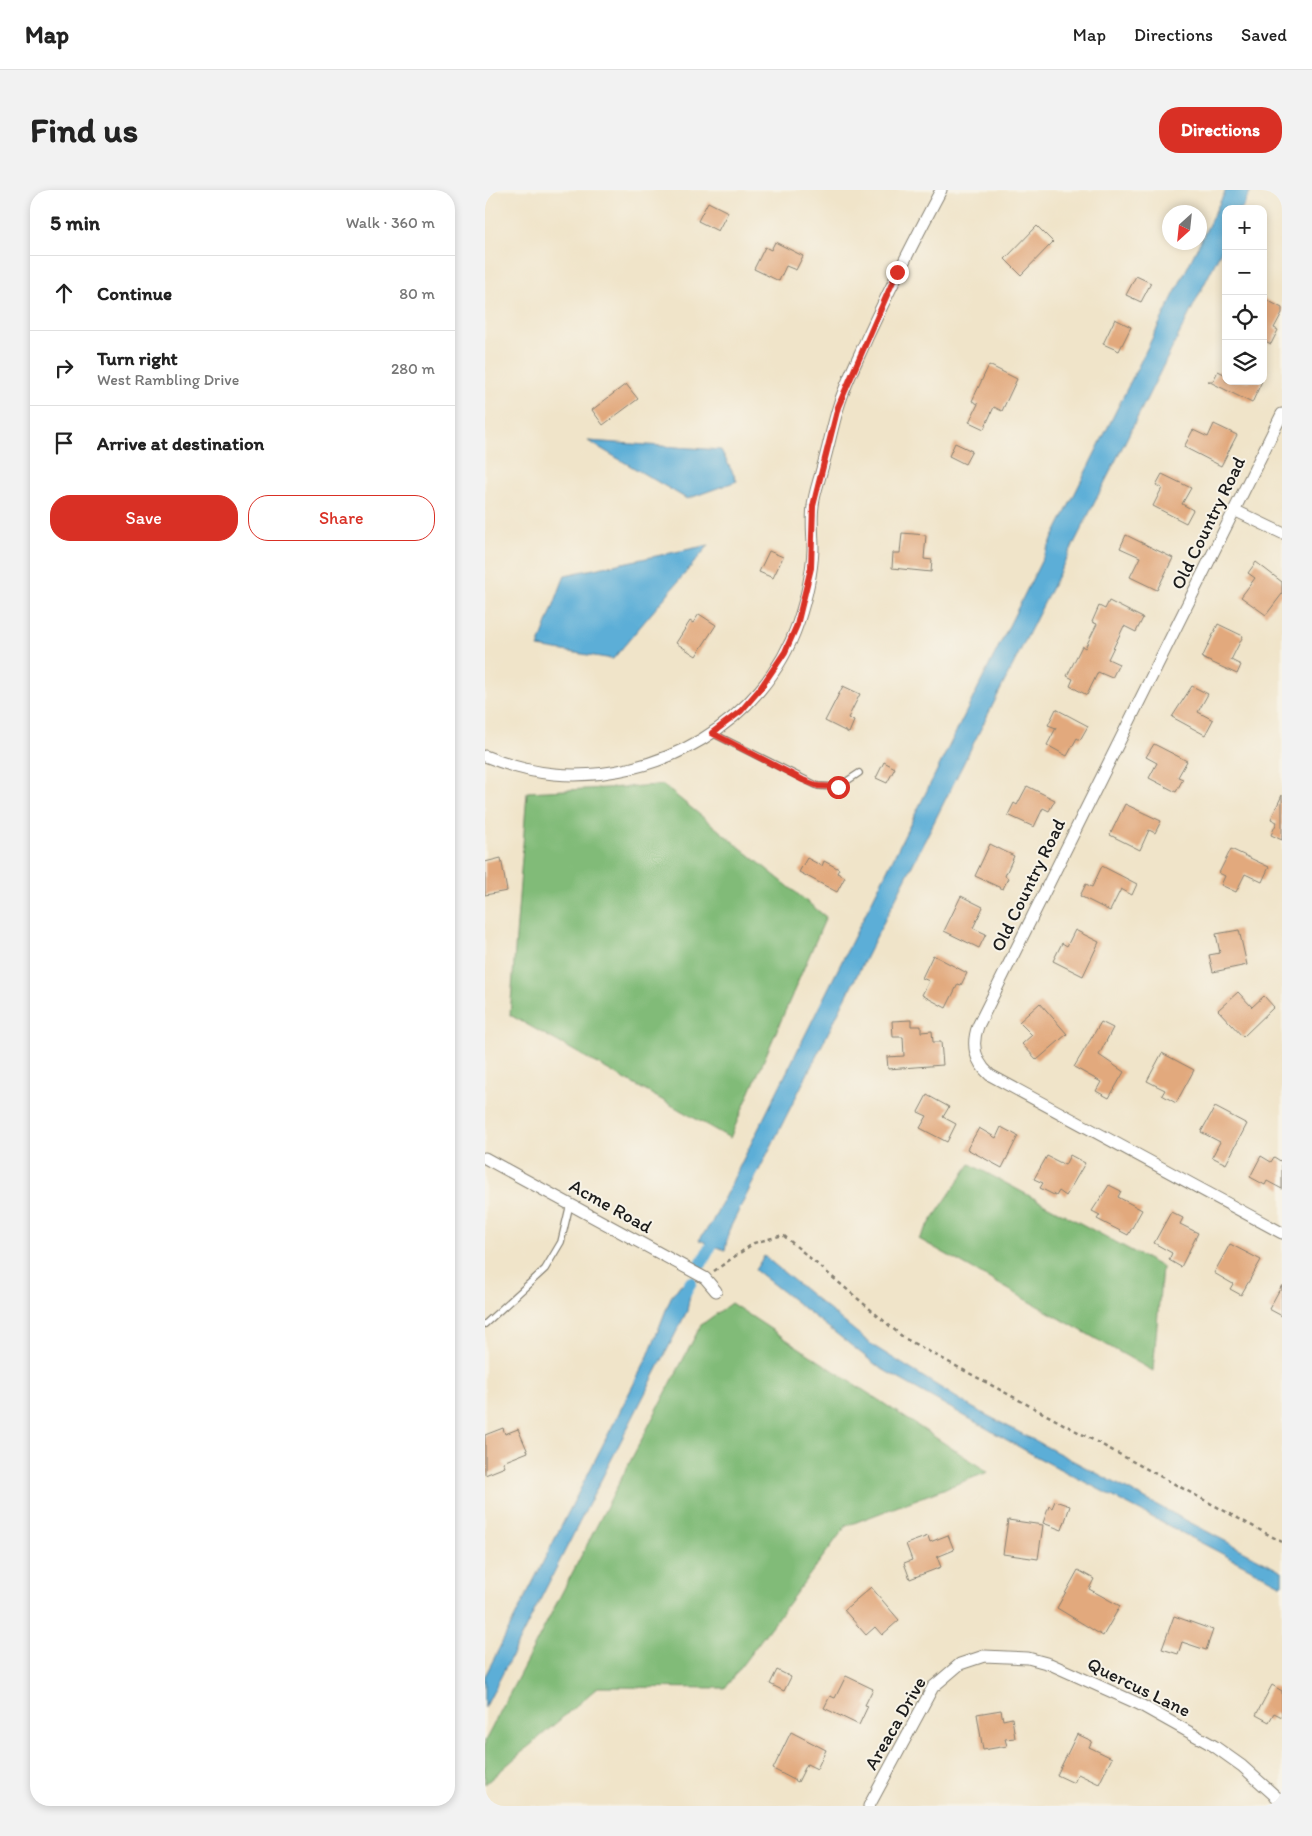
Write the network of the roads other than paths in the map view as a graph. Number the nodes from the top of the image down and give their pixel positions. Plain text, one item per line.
1 (941, 190) edge
2 (1282, 414) edge
3 (1234, 510) junction
4 (1282, 533) edge
5 (712, 733) junction
6 (485, 756) edge
7 (859, 773) dead end
8 (485, 1158) edge
9 (570, 1204) junction
10 (1282, 1233) edge
11 (715, 1291) dead end
12 (485, 1324) edge
13 (960, 1664) joint
14 (1282, 1802) edge
15 (869, 1806) edge

1 - 5 street
2 - 3 street, Old Country Road
3 - 4 street
3 - 10 street, Old Country Road
5 - 6 street
5 - 7 lane
8 - 9 street, Acme Road
9 - 11 street, Acme Road
9 - 12 lane
13 - 14 street, Quercus Lane
13 - 15 street, Areaca Drive

